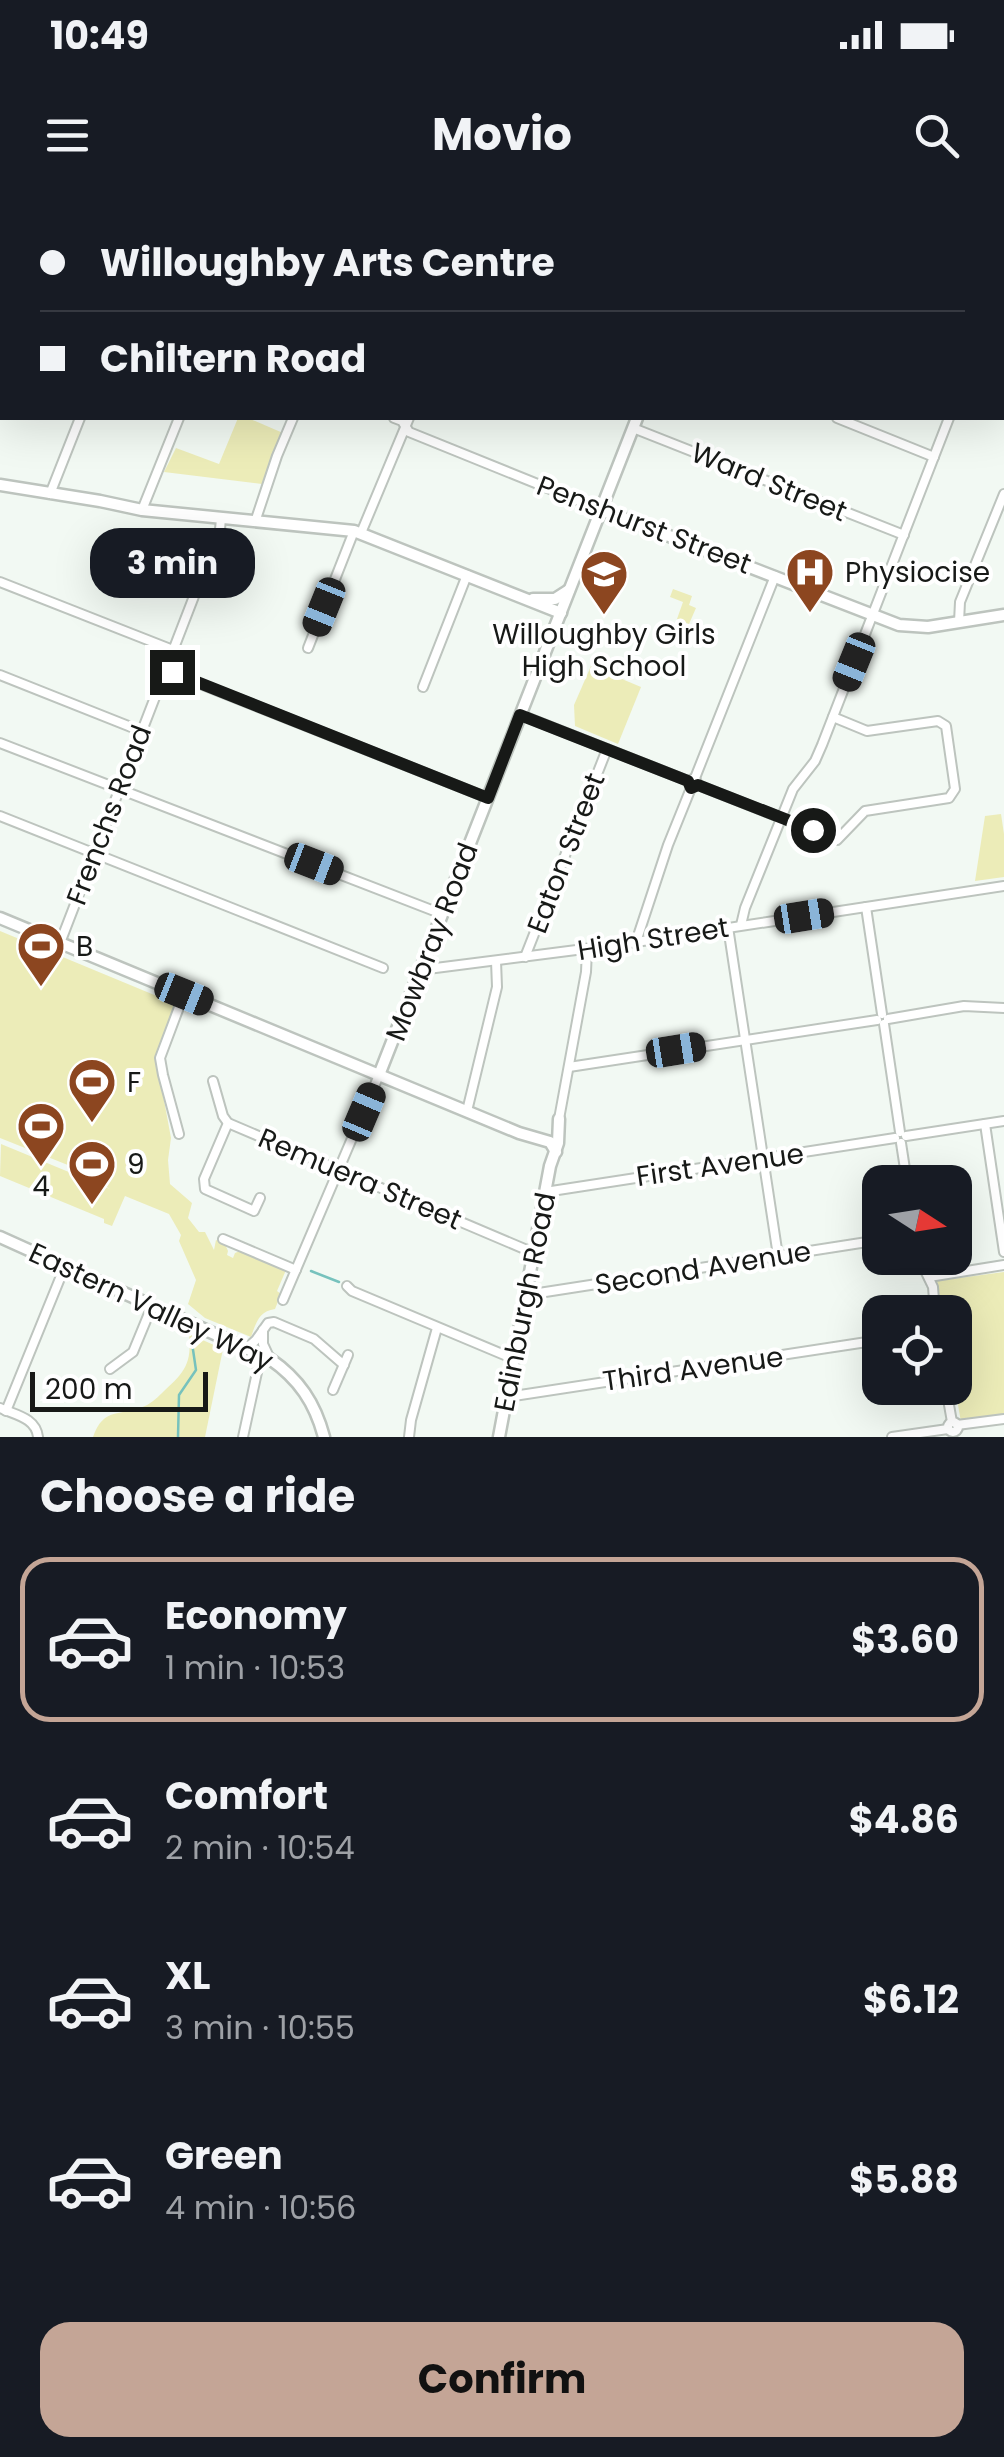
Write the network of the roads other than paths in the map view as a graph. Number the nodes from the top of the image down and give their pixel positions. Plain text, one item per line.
1 (79, 420) edge
2 (179, 420) edge
3 (292, 420) edge
4 (841, 420) edge
5 (948, 420) edge
6 (407, 422) edge
7 (635, 423) edge
8 (934, 456) junction
9 (0, 484) edge
10 (50, 494) junction
11 (1004, 494) edge
12 (142, 510) junction
13 (602, 510) junction
14 (221, 519) junction
15 (255, 522) junction
16 (358, 532) junction
17 (904, 535) junction
18 (467, 575) junction
19 (775, 576) junction
20 (0, 582) edge
21 (572, 585) junction
22 (528, 600) junction
23 (561, 613) junction
24 (873, 615) junction
25 (1004, 616) edge
26 (959, 622) junction
27 (308, 648) dead end
28 (172, 650) junction
29 (165, 670) junction
30 (0, 675) edge
31 (422, 687) dead end
32 (520, 715) junction
33 (833, 717) junction
34 (142, 731) junction
35 (0, 742) edge
36 (607, 749) junction
37 (693, 783) junction
38 (119, 788) junction
39 (488, 798) junction
40 (0, 816) edge
41 (781, 818) junction
42 (94, 854) junction
43 (1004, 886) edge
44 (866, 907) junction
45 (442, 914) junction
46 (0, 918) edge
47 (741, 925) junction
48 (728, 928) junction
49 (636, 942) junction
50 (60, 943) junction
51 (587, 949) junction
52 (525, 958) junction
53 (496, 962) junction
54 (384, 968) dead end
55 (420, 970) junction
56 (184, 994) junction
57 (1004, 1008) edge
58 (883, 1019) junction
59 (745, 1040) junction
60 (569, 1066) junction
61 (379, 1074) junction
62 (213, 1081) dead end
63 (467, 1111) junction
64 (1004, 1121) edge
65 (228, 1123) junction
66 (985, 1124) junction
67 (558, 1125) joint
68 (180, 1134) dead end
69 (900, 1137) junction
70 (551, 1152) junction
71 (763, 1158) junction
72 (904, 1165) edge
73 (340, 1170) junction
74 (546, 1192) junction
75 (260, 1198) dead end
76 (0, 1237) edge
77 (224, 1239) dead end
78 (862, 1243) edge
79 (1004, 1252) edge
80 (534, 1253) junction
81 (778, 1256) junction
82 (1004, 1265) edge
83 (65, 1266) junction
84 (296, 1270) junction
85 (929, 1277) joint
86 (346, 1286) dead end
87 (526, 1294) junction
88 (932, 1295) edge
89 (283, 1300) dead end
90 (152, 1306) junction
91 (437, 1328) junction
92 (263, 1330) junction
93 (862, 1343) edge
94 (247, 1348) junction
95 (265, 1357) junction
96 (514, 1359) junction
97 (110, 1369) dead end
98 (333, 1390) dead end
99 (507, 1397) junction
100 (3, 1409) edge
101 (1004, 1419) edge
102 (953, 1429) edge
103 (38, 1437) edge
104 (243, 1437) edge
105 (324, 1437) edge
106 (409, 1437) edge
107 (499, 1437) edge
108 (892, 1437) edge

1 - 10 street
2 - 12 street
3 - 15 street
4 - 8 street
5 - 8 street
6 - 13 street, Penshurst Street
6 - 16 street
7 - 13 main road, Mowbray Road
7 - 17 street, Ward Street
8 - 17 street
9 - 10 main road
10 - 12 main road
11 - 26 street
12 - 14 main road
13 - 19 main road, Penshurst Street
13 - 21 main road, Mowbray Road
14 - 15 main road
14 - 28 street, Frenchs Road
15 - 16 main road
16 - 18 main road
16 - 27 street
17 - 24 street
18 - 22 main road
18 - 31 street
19 - 24 main road, Penshurst Street
19 - 37 street
20 - 28 street
21 - 22 main road
21 - 23 main road, Mowbray Road
22 - 23 main road
23 - 32 main road, Mowbray Road
24 - 26 main road, Penshurst Street
24 - 33 street
25 - 26 main road, Penshurst Street
28 - 29 street, Frenchs Road
29 - 34 street, Frenchs Road
29 - 39 street
30 - 34 street
32 - 36 street
32 - 39 main road, Mowbray Road
33 - 41 street
33 - 41 street
34 - 38 street, Frenchs Road
35 - 38 street
36 - 37 street
36 - 52 street, Eaton Street
37 - 41 street
37 - 49 street
38 - 42 street, Frenchs Road
38 - 45 street
39 - 45 main road, Mowbray Road
40 - 42 street
41 - 47 street
42 - 50 street, Frenchs Road
42 - 54 street
43 - 44 street, High Street
44 - 47 street, High Street
44 - 58 street
45 - 55 main road, Mowbray Road
46 - 50 main road
47 - 48 street, High Street
48 - 49 street, High Street
48 - 59 street
49 - 51 street, High Street
50 - 56 main road
51 - 52 street, High Street
51 - 60 street
52 - 53 street, High Street
53 - 55 street, High Street
53 - 63 street
55 - 61 main road, Mowbray Road
56 - 61 main road
56 - 68 street
57 - 58 street
58 - 59 street
58 - 69 street
59 - 60 street
59 - 71 street
60 - 67 street
61 - 63 main road
61 - 73 street
62 - 65 street, Remuera Street
63 - 70 main road
64 - 66 street, First Avenue
65 - 73 street, Remuera Street
65 - 75 street
66 - 69 street, First Avenue
66 - 79 street
67 - 70 main road
69 - 71 street, First Avenue
69 - 72 street
70 - 74 main road, Edinburgh Road
71 - 74 street, First Avenue
71 - 81 street
73 - 80 street, Remuera Street
73 - 84 street
74 - 80 main road, Edinburgh Road
76 - 83 main road, Eastern Valley Way
77 - 84 street
78 - 81 street, Second Avenue
80 - 87 main road, Edinburgh Road
81 - 87 street, Second Avenue
82 - 85 street
83 - 90 main road, Eastern Valley Way
83 - 100 street
84 - 89 street
85 - 88 street
86 - 91 street
87 - 96 main road, Edinburgh Road
90 - 94 main road, Eastern Valley Way
90 - 97 street
91 - 96 street
91 - 106 street
92 - 94 street
92 - 95 street
92 - 98 street
93 - 99 street, Third Avenue
94 - 95 main road, Eastern Valley Way
95 - 104 street
95 - 105 main road, Eastern Valley Way
96 - 99 main road, Edinburgh Road
99 - 107 main road, Edinburgh Road
100 - 103 street
101 - 102 street
102 - 108 street

